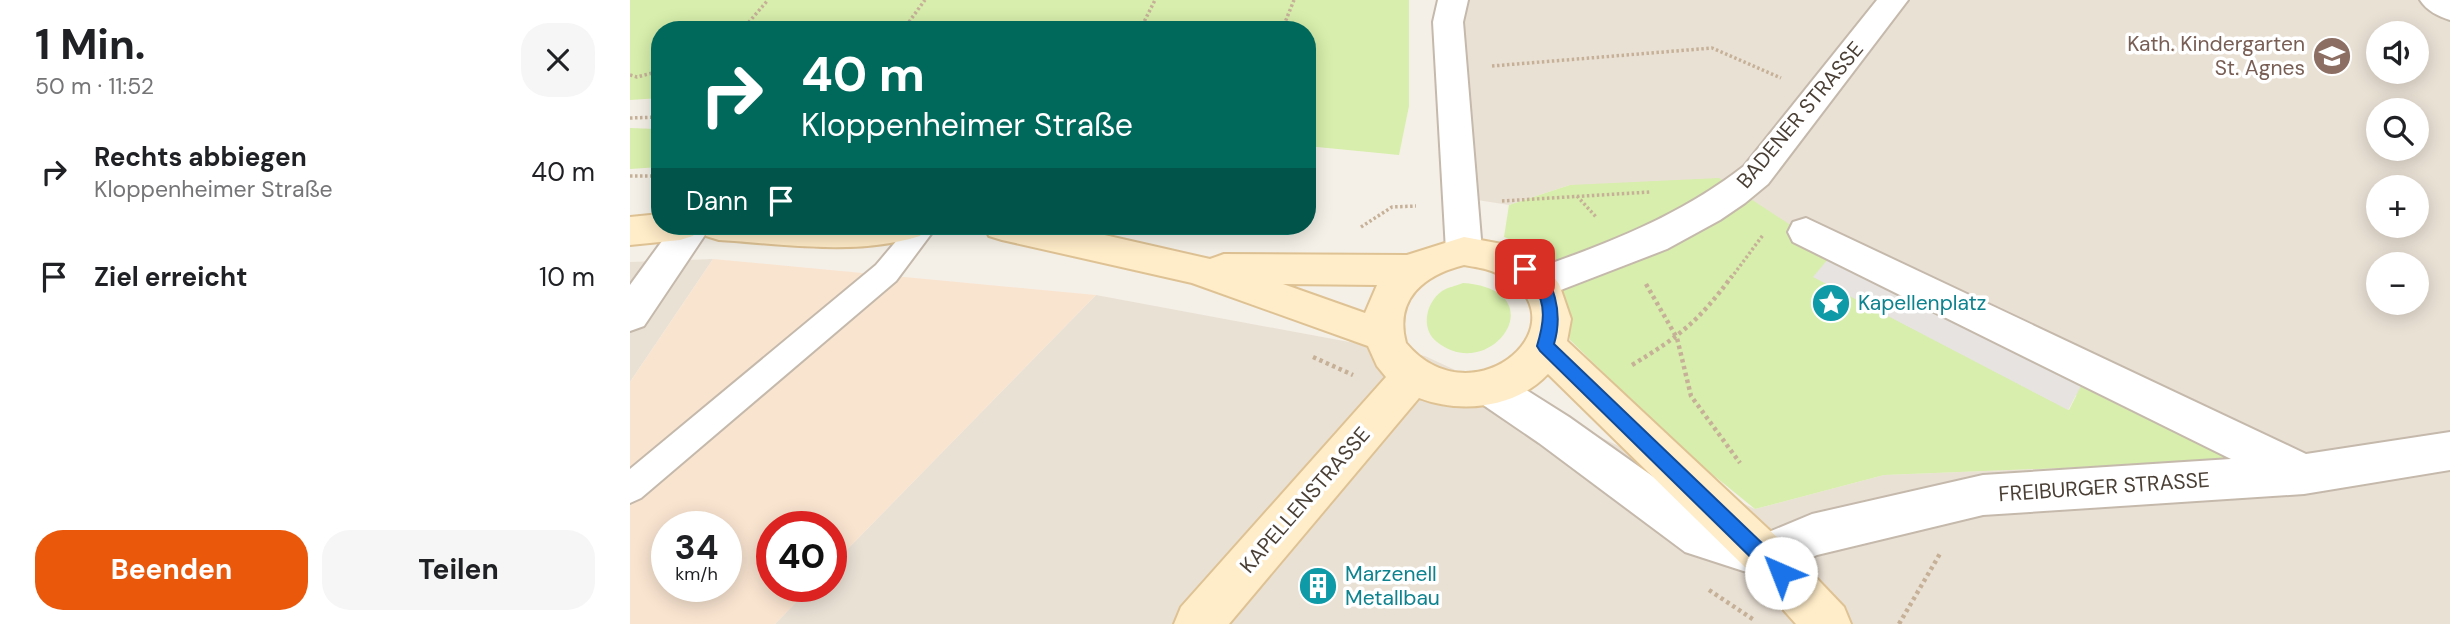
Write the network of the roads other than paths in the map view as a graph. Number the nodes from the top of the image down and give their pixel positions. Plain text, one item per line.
1 (1453, 0) edge
2 (1894, 0) edge
3 (2435, 0) edge
4 (2450, 10) edge
5 (630, 215) edge
6 (651, 218) edge
7 (651, 229) edge
8 (1788, 229) road end
9 (630, 231) edge
10 (687, 235) edge
11 (917, 235) edge
12 (1042, 235) edge
13 (1464, 251) junction
14 (1195, 269) junction
15 (1411, 270) junction
16 (1540, 283) junction
17 (630, 315) edge
18 (1383, 335) junction
19 (1546, 346) junction
20 (1412, 377) junction
21 (1490, 388) junction
22 (2450, 451) edge
23 (2304, 474) junction
24 (630, 488) edge
25 (1765, 556) junction
26 (1198, 624) edge
27 (1827, 624) edge

1 - 13 street
2 - 16 street, BADENER STRASSE
3 - 4 street
5 - 6 street
7 - 9 street
8 - 23 street
10 - 17 street
11 - 24 lane
12 - 14 street
13 - 15 street
13 - 16 street
14 - 15 street
14 - 18 street
15 - 18 street
16 - 19 street
18 - 20 street
19 - 21 street
19 - 25 street
20 - 21 street
20 - 26 street, KAPELLENSTRASSE
21 - 25 street
22 - 23 street, FREIBURGER STRASSE
23 - 25 street, FREIBURGER STRASSE
25 - 27 street

